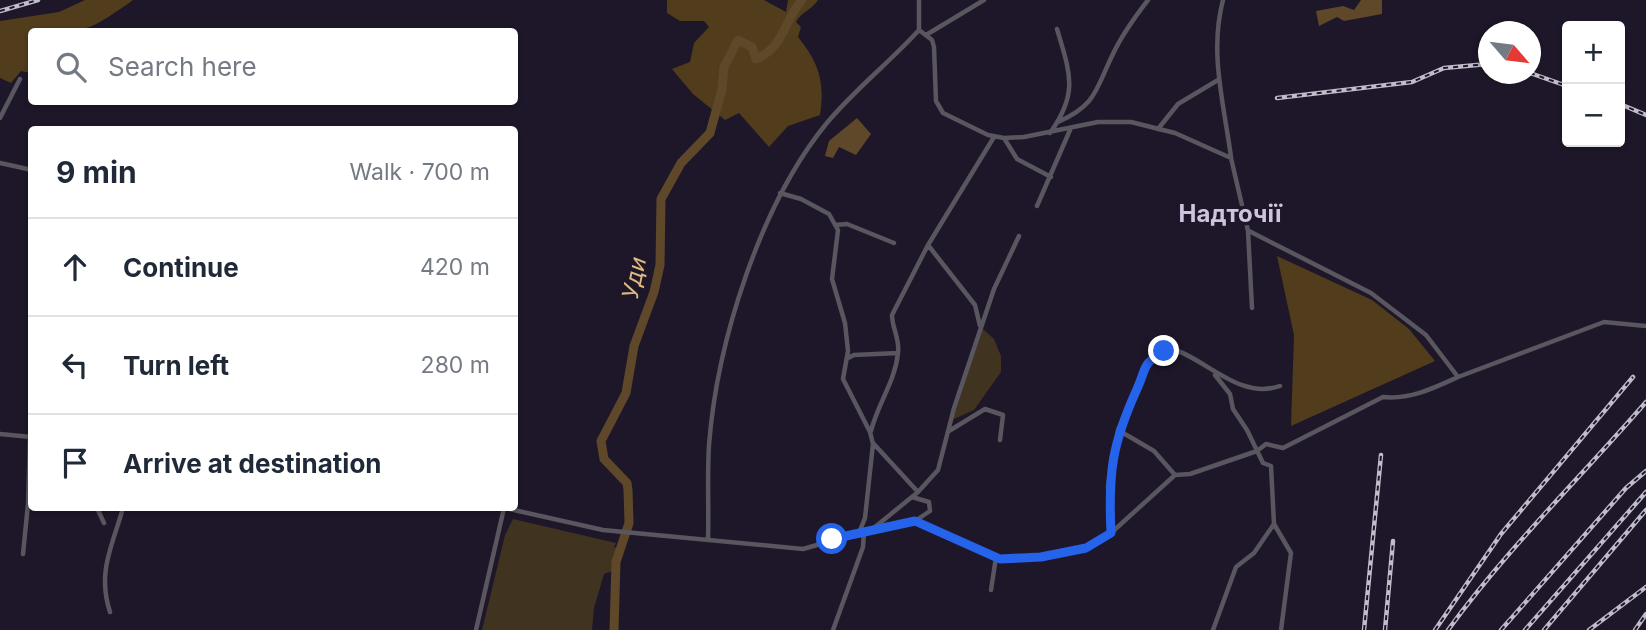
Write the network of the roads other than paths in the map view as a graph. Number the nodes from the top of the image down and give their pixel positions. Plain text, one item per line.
1 (919, 0) edge
2 (984, 0) edge
3 (1148, 0) edge
4 (1223, 0) edge
5 (1057, 29) dead end
6 (919, 30) junction
7 (926, 34) junction
8 (20, 79) dead end
9 (1218, 79) junction
10 (0, 118) edge
11 (1058, 122) junction
12 (1070, 129) junction
13 (1158, 129) junction
14 (1050, 133) junction
15 (994, 137) junction
16 (1004, 138) junction
17 (1231, 158) junction
18 (0, 163) edge
19 (28, 169) edge
20 (1051, 177) junction
21 (780, 193) junction
22 (1037, 206) dead end
23 (835, 225) junction
24 (1248, 231) junction
25 (1019, 236) dead end
26 (894, 243) dead end
27 (928, 245) junction
28 (1252, 308) dead end
29 (1646, 326) edge
30 (981, 331) junction
31 (898, 353) junction
32 (847, 359) junction
33 (1211, 371) junction
34 (1458, 377) junction
35 (1280, 386) dead end
36 (1118, 430) junction
37 (870, 432) junction
38 (948, 432) junction
39 (0, 434) edge
40 (28, 437) edge
41 (1000, 440) dead end
42 (873, 442) junction
43 (1257, 451) junction
44 (1175, 475) junction
45 (918, 492) junction
46 (912, 497) junction
47 (28, 504) edge
48 (98, 511) edge
49 (122, 511) edge
50 (503, 511) edge
51 (518, 511) edge
52 (915, 521) junction
53 (104, 523) dead end
54 (1274, 524) junction
55 (873, 528) junction
56 (861, 532) junction
57 (1111, 533) junction
58 (708, 540) junction
59 (23, 554) dead end
60 (996, 557) junction
61 (991, 590) dead end
62 (110, 612) dead end
63 (476, 630) edge
64 (833, 630) edge
65 (1213, 630) edge
66 (1282, 630) edge

1 - 6 street
2 - 7 street
3 - 11 street
4 - 9 street
5 - 11 street
6 - 7 street
6 - 21 street
7 - 15 street
8 - 10 street
9 - 13 street
9 - 17 street
11 - 14 street
12 - 13 street
12 - 14 street
12 - 20 street
13 - 17 street
14 - 16 street
15 - 16 street
15 - 27 street
16 - 20 street
17 - 24 street
18 - 19 street
20 - 22 street
21 - 23 street
21 - 58 street
23 - 26 street
23 - 32 street
24 - 28 street
24 - 34 street
25 - 30 street
27 - 30 street
27 - 31 street
29 - 34 street
30 - 38 street
31 - 32 street
31 - 37 street
32 - 37 street
33 - 35 street
33 - 36 street
33 - 43 street
34 - 43 street
36 - 44 street
36 - 57 street
37 - 42 street
38 - 41 street
38 - 45 street
39 - 40 street
42 - 45 street
42 - 56 street
43 - 44 street
43 - 54 street
44 - 57 street
45 - 46 street
46 - 52 street
46 - 55 street
47 - 59 street
48 - 53 street
49 - 62 street
50 - 63 street
51 - 58 street
52 - 55 street
52 - 60 street
54 - 65 street
54 - 66 street
55 - 56 street
56 - 58 street
56 - 64 street
57 - 60 street
60 - 61 street

